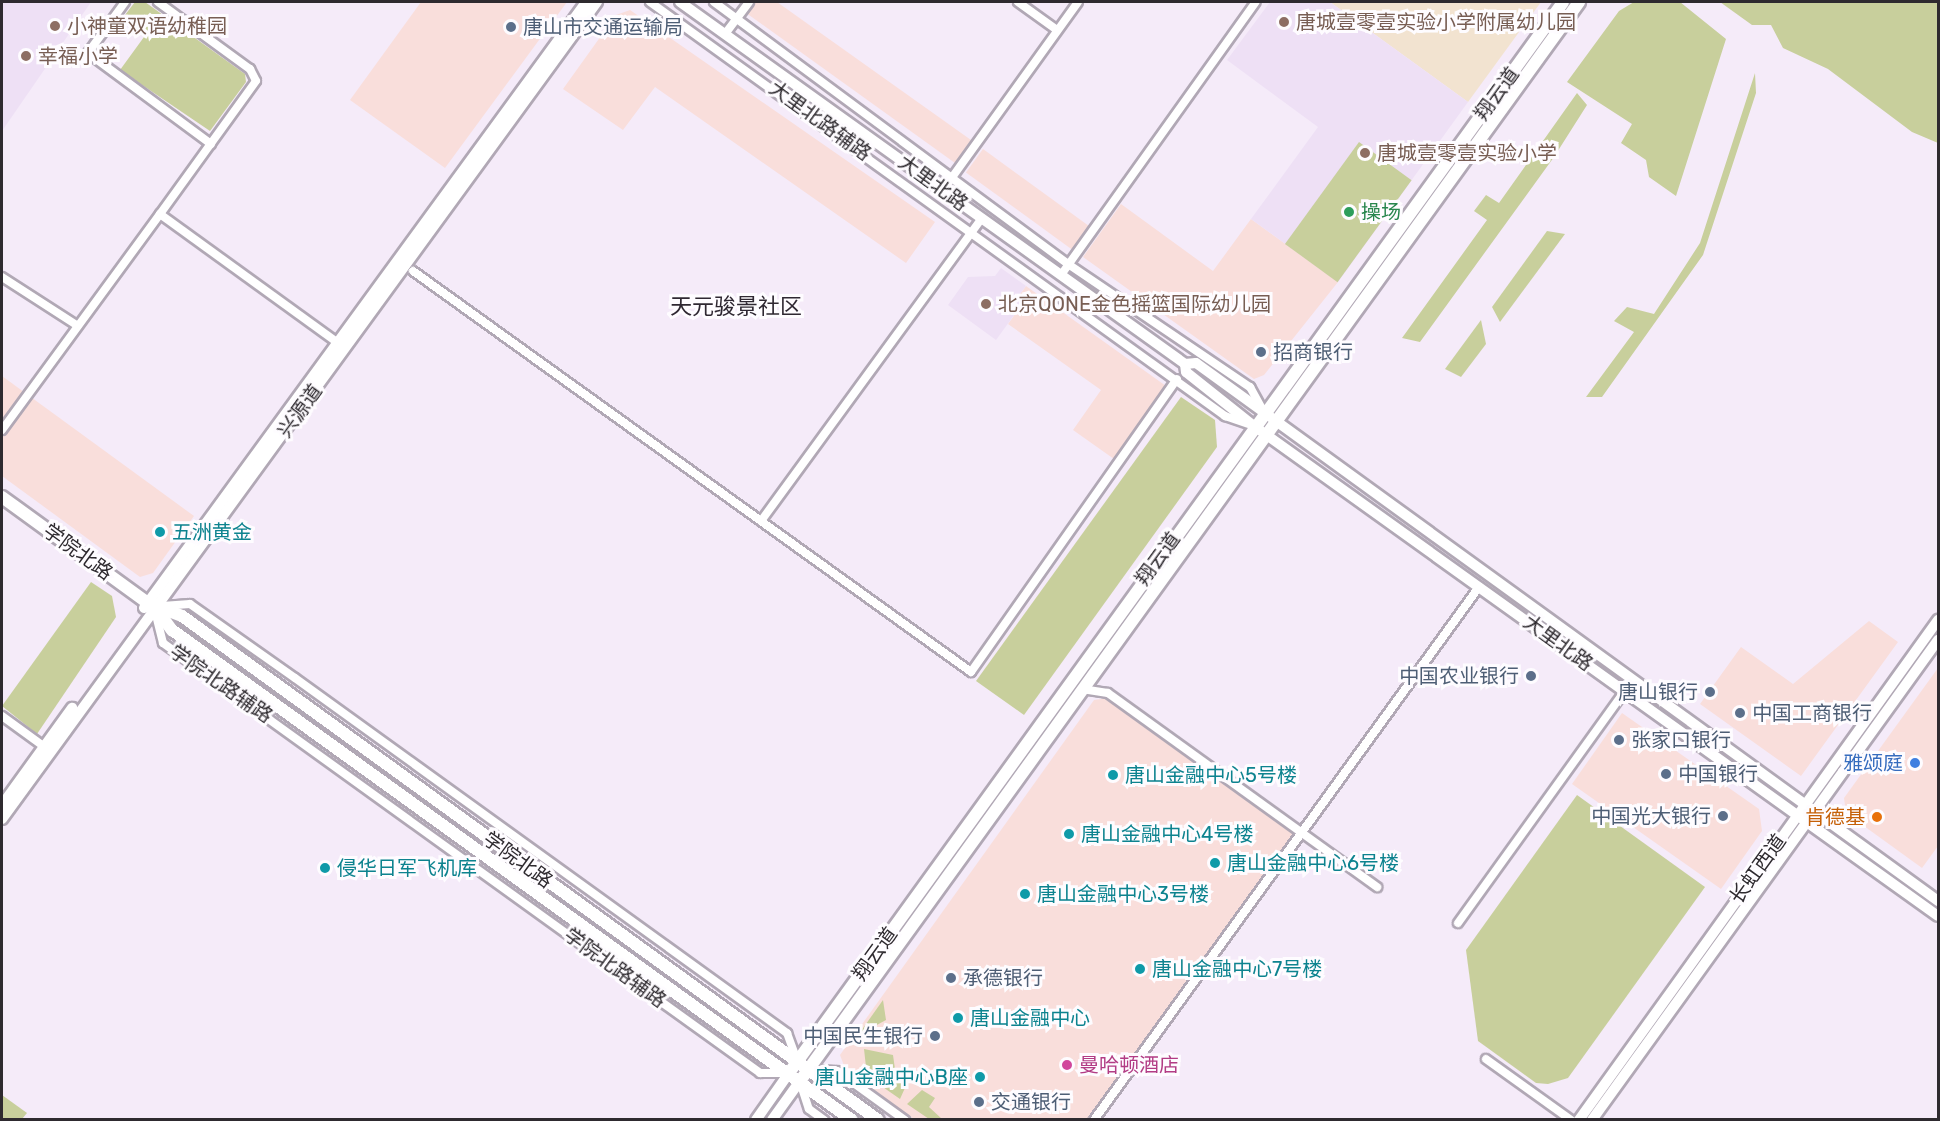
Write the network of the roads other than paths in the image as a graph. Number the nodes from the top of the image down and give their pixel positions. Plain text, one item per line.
1 (126, 2) edge
2 (158, 2) edge
3 (586, 2) edge
4 (597, 2) edge
5 (650, 2) edge
6 (680, 2) edge
7 (714, 2) edge
8 (749, 2) edge
9 (1018, 2) edge
10 (1078, 2) edge
11 (1256, 2) edge
12 (1563, 2) edge
13 (1579, 2) edge
14 (734, 22) junction
15 (1057, 30) junction
16 (725, 34) junction
17 (212, 144) junction
18 (953, 178) junction
19 (943, 190) junction
20 (160, 214) junction
21 (982, 218) junction
22 (973, 230) junction
23 (1068, 264) junction
24 (413, 271) dead end
25 (1061, 274) junction
26 (2, 277) edge
27 (78, 326) junction
28 (342, 345) junction
29 (1185, 364) junction
30 (1176, 378) junction
31 (1264, 414) junction
32 (1275, 422) junction
33 (1254, 426) junction
34 (2, 430) edge
35 (1266, 435) junction
36 (2, 497) edge
37 (761, 521) junction
38 (1479, 587) junction
39 (151, 605) junction
40 (1938, 620) edge
41 (1938, 640) edge
42 (295, 678) junction
43 (1080, 688) junction
44 (284, 690) junction
45 (1625, 691) junction
46 (274, 703) junction
47 (264, 715) junction
48 (2, 716) edge
49 (47, 749) junction
50 (430, 777) junction
51 (420, 790) junction
52 (411, 802) junction
53 (2, 805) edge
54 (1804, 805) junction
55 (1814, 812) junction
56 (402, 814) junction
57 (1797, 815) junction
58 (2, 819) edge
59 (1807, 822) junction
60 (1301, 833) junction
61 (1377, 886) dead end
62 (1938, 901) edge
63 (1938, 916) edge
64 (1458, 923) dead end
65 (699, 1011) junction
66 (691, 1023) junction
67 (1486, 1059) dead end
68 (797, 1062) junction
69 (808, 1070) junction
70 (789, 1073) junction
71 (800, 1081) junction
72 (756, 1119) edge
73 (772, 1119) edge
74 (824, 1119) edge
75 (852, 1119) edge
76 (878, 1119) edge
77 (905, 1119) edge
78 (1094, 1119) edge
79 (1571, 1119) edge
80 (1579, 1119) edge
81 (1592, 1119) edge

1 - 17 street
2 - 17 street
3 - 28 main road, 兴源道
4 - 28 main road, 兴源道
5 - 22 street, 大里北路辅路
6 - 16 main road, 大里北路
7 - 14 street, 大里北路辅路
8 - 14 street
9 - 15 street
10 - 15 street
11 - 23 street
12 - 31 main road, 翔云道
13 - 32 main road, 翔云道
14 - 16 street
14 - 18 street, 大里北路辅路
15 - 18 street
16 - 19 main road, 大里北路
17 - 20 street
18 - 19 street
18 - 23 street, 大里北路辅路
19 - 21 main road, 大里北路
20 - 27 street
20 - 28 street
21 - 22 street
21 - 25 main road, 大里北路
22 - 30 street, 大里北路辅路
22 - 37 street
23 - 25 street
23 - 31 street, 大里北路辅路
24 - 37 street
25 - 29 main road, 大里北路
26 - 27 street
27 - 34 street
28 - 39 main road, 兴源道
29 - 31 main road, 大里北路
29 - 33 main road, 大里北路
30 - 33 street, 大里北路辅路
30 - 37 street
31 - 32 main road, 大里北路
31 - 33 main road, 翔云道
32 - 35 main road, 翔云道
32 - 54 main road, 大里北路
33 - 35 main road, 大里北路
33 - 68 main road, 翔云道
35 - 38 main road, 大里北路
35 - 43 main road, 翔云道
36 - 39 main road, 学院北路
38 - 45 main road, 大里北路
38 - 60 street
39 - 42 street
39 - 44 main road, 学院北路
39 - 46 main road, 学院北路
39 - 47 street, 学院北路辅路
39 - 49 main road, 兴源道
40 - 54 main road, 长虹西道
41 - 55 main road, 长虹西道
42 - 44 street
42 - 50 street
43 - 60 street
43 - 69 main road, 翔云道
44 - 51 main road, 学院北路
45 - 57 main road, 大里北路
45 - 64 street
46 - 47 street
46 - 52 main road, 学院北路
47 - 56 street, 学院北路辅路
48 - 49 street
49 - 53 main road, 兴源道
49 - 58 main road, 兴源道
50 - 51 street
50 - 68 street
51 - 52 main road
51 - 68 main road, 学院北路
52 - 56 street
52 - 65 main road, 学院北路
54 - 55 main road, 大里北路
54 - 57 main road, 长虹西道
55 - 59 main road, 长虹西道
55 - 62 main road, 大里北路
56 - 66 street, 学院北路辅路
57 - 59 main road, 大里北路
57 - 80 main road, 长虹西道
59 - 63 main road, 大里北路
59 - 81 main road, 长虹西道
60 - 61 street
60 - 78 street
65 - 66 street
65 - 70 main road, 学院北路
66 - 70 street, 学院北路辅路
67 - 79 street
68 - 69 main road, 学院北路
68 - 70 main road, 翔云道
69 - 71 main road, 翔云道
69 - 76 main road, 学院北路
69 - 77 street
70 - 71 main road, 学院北路
70 - 72 main road, 翔云道
71 - 73 main road, 翔云道
71 - 74 street
71 - 75 main road, 学院北路

